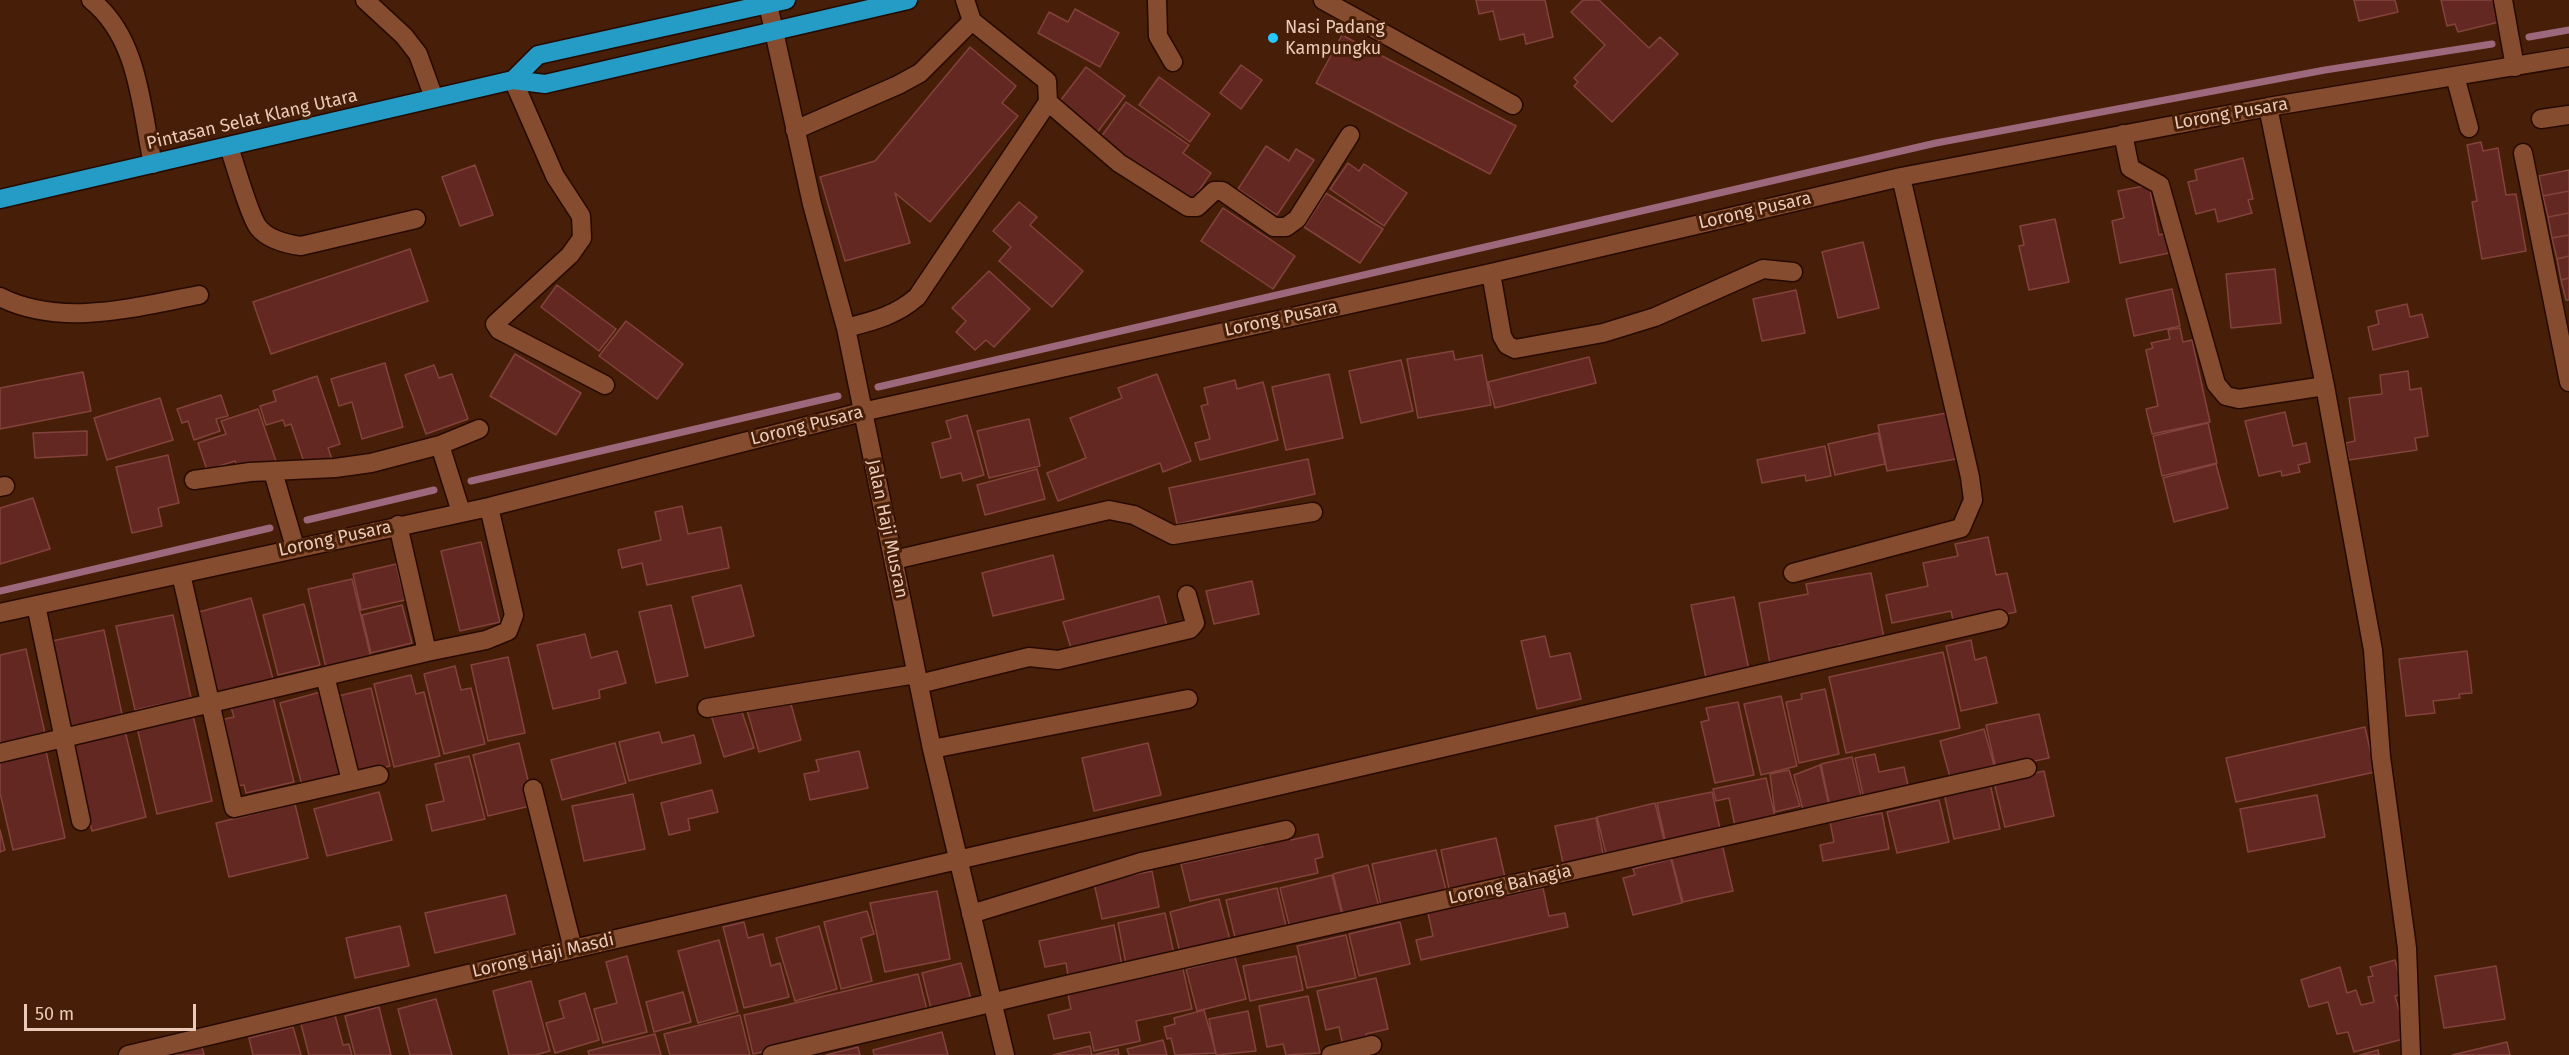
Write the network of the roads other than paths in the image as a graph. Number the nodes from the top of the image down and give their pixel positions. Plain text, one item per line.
1 (91, 0) edge
2 (365, 0) edge
3 (965, 0) edge
4 (1157, 0) edge
5 (1323, 0) edge
6 (2504, 0) edge
7 (896, 1) edge
8 (777, 2) edge
9 (867, 4) edge
10 (972, 21) junction
11 (775, 31) junction
12 (2569, 57) edge
13 (1173, 62) dead end
14 (2515, 67) junction
15 (2455, 76) junction
16 (513, 80) junction
17 (434, 98) junction
18 (1048, 102) junction
19 (1513, 105) dead end
20 (2268, 107) junction
21 (2569, 115) edge
22 (2541, 119) dead end
23 (2469, 128) dead end
24 (795, 130) junction
25 (2123, 134) junction
26 (1350, 135) dead end
27 (229, 147) junction
28 (2523, 153) dead end
29 (153, 164) junction
30 (1901, 177) junction
31 (0, 199) edge
32 (416, 219) dead end
33 (1793, 272) dead end
34 (1491, 273) junction
35 (199, 295) dead end
36 (0, 297) edge
37 (846, 328) junction
38 (2569, 382) edge
39 (605, 385) dead end
40 (2325, 386) junction
41 (862, 412) junction
42 (480, 429) dead end
43 (440, 446) junction
44 (273, 472) junction
45 (194, 480) dead end
46 (489, 507) junction
47 (461, 512) junction
48 (1313, 512) dead end
49 (398, 525) junction
50 (295, 547) junction
51 (894, 560) junction
52 (1792, 573) dead end
53 (181, 574) junction
54 (1187, 595) dead end
55 (36, 605) junction
56 (0, 613) edge
57 (1999, 619) dead end
58 (427, 651) junction
59 (325, 676) junction
60 (924, 679) junction
61 (1188, 699) dead end
62 (210, 703) junction
63 (707, 708) dead end
64 (63, 738) junction
65 (932, 750) junction
66 (0, 753) edge
67 (2027, 768) dead end
68 (379, 775) dead end
69 (351, 781) junction
70 (533, 789) dead end
71 (81, 821) dead end
72 (1286, 830) dead end
73 (958, 861) junction
74 (971, 915) junction
75 (573, 949) junction
76 (993, 1002) junction
77 (1372, 1045) dead end
78 (128, 1055) edge
79 (772, 1055) edge
80 (1005, 1055) edge
81 (1330, 1055) edge
82 (2411, 1055) edge

1 - 29 street
2 - 17 street
3 - 10 street
4 - 13 street
5 - 19 street
6 - 14 street
7 - 9 highway, Pintasan Selat Klang Utara
8 - 11 street, Jalan Haji Musran
8 - 16 highway
9 - 11 highway, Pintasan Selat Klang Utara
10 - 18 street
10 - 24 street
11 - 16 highway, Pintasan Selat Klang Utara
11 - 24 street, Jalan Haji Musran
12 - 14 street, Lorong Pusara
14 - 15 street, Lorong Pusara
15 - 20 street, Lorong Pusara
15 - 23 street
16 - 17 highway, Pintasan Selat Klang Utara
16 - 39 street
17 - 27 highway, Pintasan Selat Klang Utara
18 - 26 street
18 - 37 street
20 - 25 street, Lorong Pusara
20 - 40 street
21 - 22 street
24 - 37 street, Jalan Haji Musran
25 - 30 street, Lorong Pusara
25 - 40 street
27 - 29 highway, Pintasan Selat Klang Utara
27 - 32 street
28 - 38 street
29 - 31 highway, Pintasan Selat Klang Utara
30 - 34 street, Lorong Pusara
30 - 52 street
33 - 34 street
34 - 41 street, Lorong Pusara
35 - 36 street
37 - 41 street, Jalan Haji Musran
40 - 82 street
41 - 46 street, Lorong Pusara
41 - 51 street, Jalan Haji Musran
42 - 43 street
43 - 44 street
43 - 47 street
44 - 45 street
44 - 50 street
46 - 47 street, Lorong Pusara
46 - 58 street
47 - 49 street, Lorong Pusara
48 - 51 street
49 - 50 street, Lorong Pusara
49 - 58 street
50 - 53 street, Lorong Pusara
51 - 60 street, Jalan Haji Musran
53 - 55 street, Lorong Pusara
53 - 62 street
54 - 60 street
55 - 56 street, Lorong Pusara
55 - 64 street
57 - 73 street, Lorong Haji Masdi
58 - 59 street
59 - 62 street
59 - 69 street
60 - 63 street
60 - 65 street, Jalan Haji Musran
61 - 65 street
62 - 64 street
62 - 69 street
64 - 66 street
64 - 71 street
65 - 73 street, Jalan Haji Musran
67 - 76 street, Lorong Bahagia
68 - 69 street
70 - 75 street
72 - 74 street
73 - 74 street, Jalan Haji Musran
73 - 75 street, Lorong Haji Masdi
74 - 76 street, Jalan Haji Musran
75 - 78 street, Lorong Haji Masdi
76 - 79 street, Lorong Bahagia
76 - 80 street, Jalan Haji Musran
77 - 81 street

